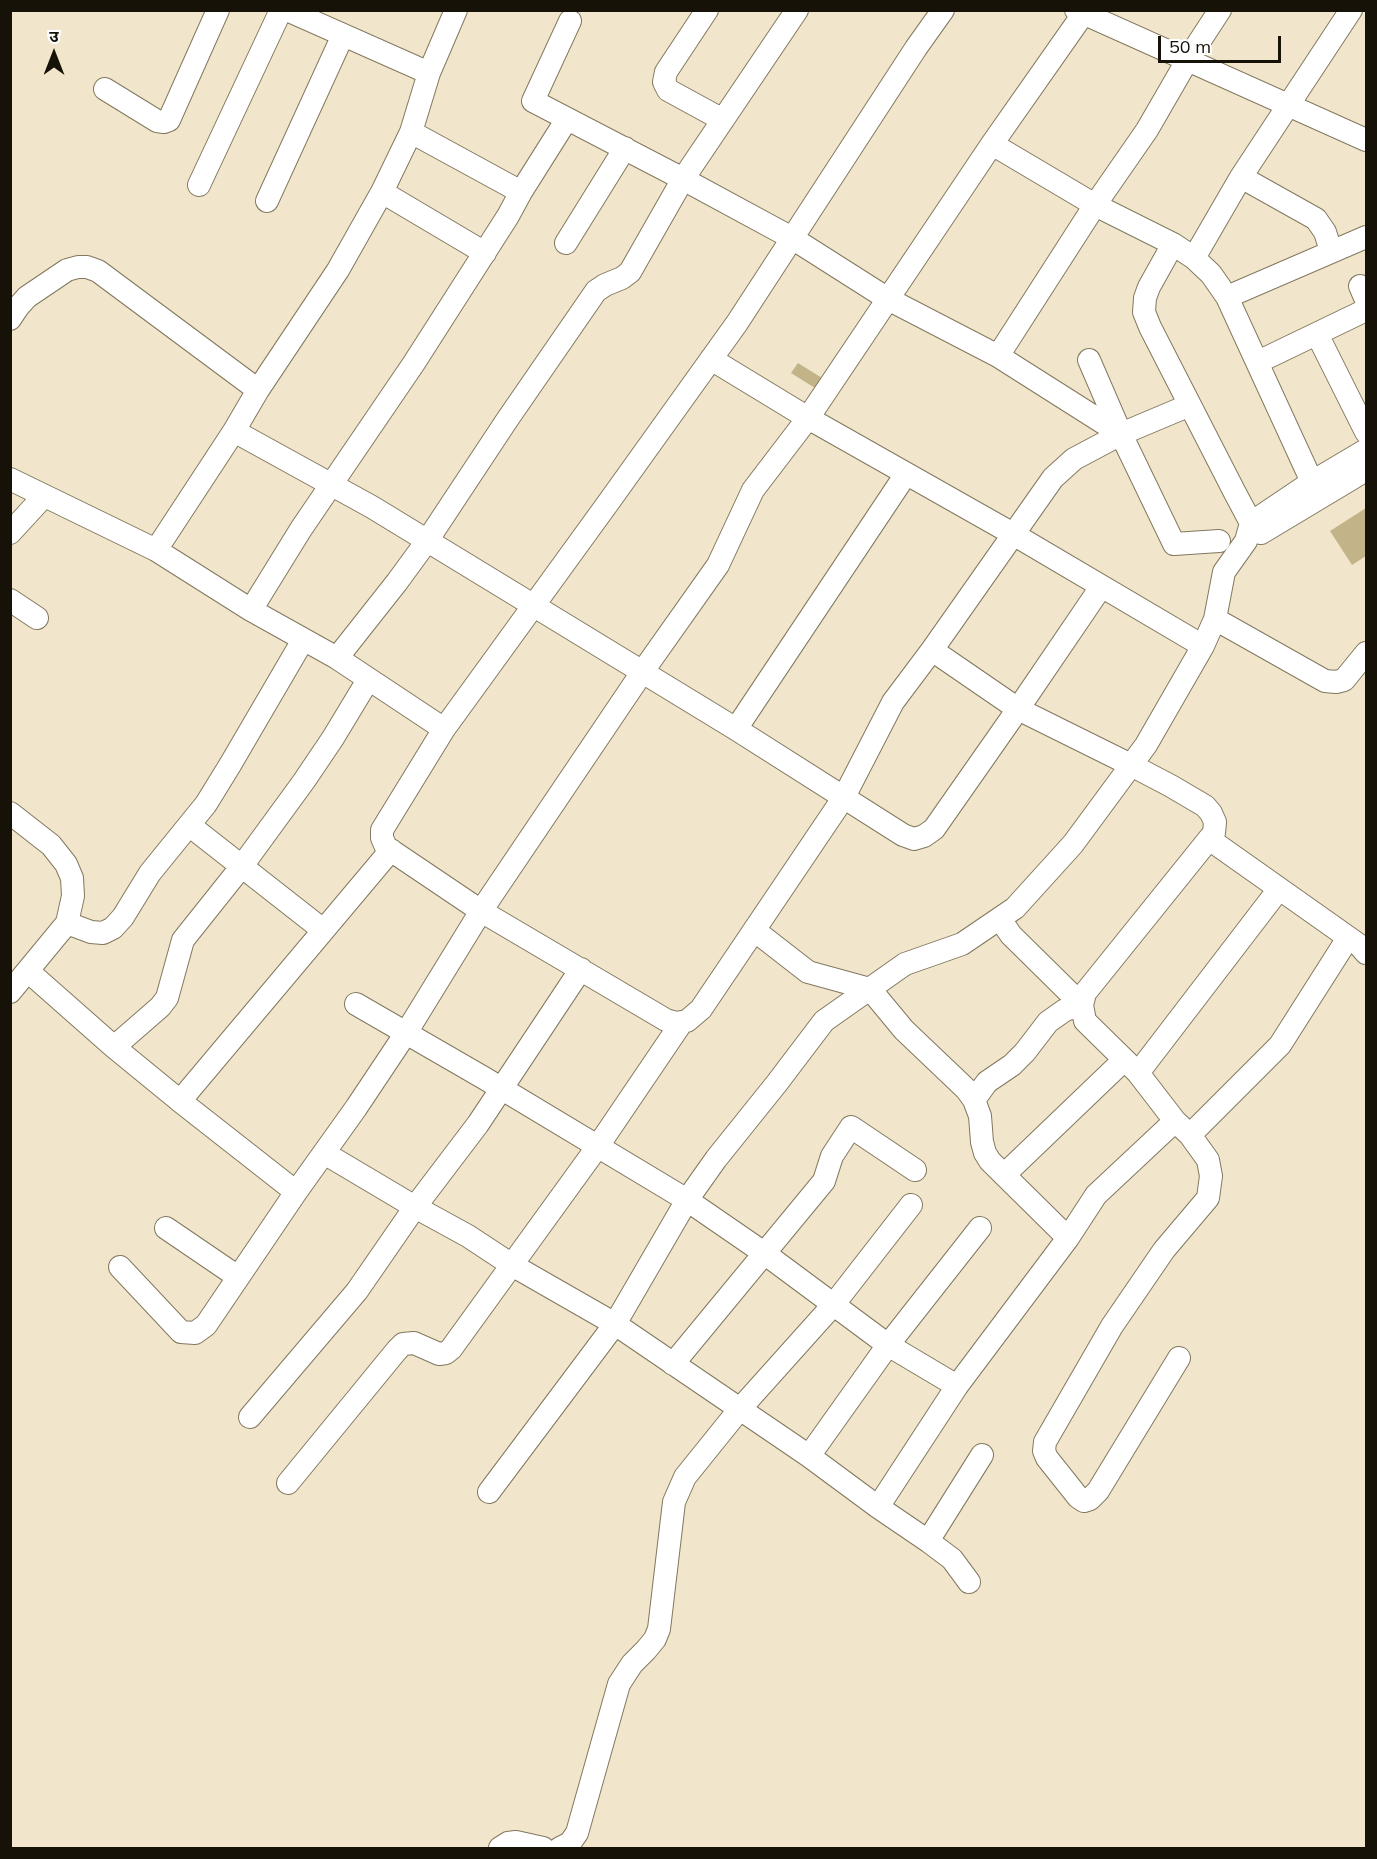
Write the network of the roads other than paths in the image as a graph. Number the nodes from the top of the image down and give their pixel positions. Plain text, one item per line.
1 (218, 10) edge
2 (281, 10) edge
3 (287, 10) edge
4 (456, 10) edge
5 (707, 10) edge
6 (797, 10) edge
7 (943, 10) edge
8 (1220, 10) edge
9 (1351, 10) edge
10 (1082, 12) edge
11 (570, 21) dead end
12 (343, 35) junction
13 (1188, 59) junction
14 (429, 73) junction
15 (105, 89) dead end
16 (1288, 105) junction
17 (567, 118) junction
18 (723, 120) junction
19 (411, 132) junction
20 (1366, 140) edge
21 (992, 144) junction
22 (625, 148) junction
23 (1241, 177) junction
24 (683, 179) junction
25 (199, 185) dead end
26 (382, 192) junction
27 (521, 192) junction
28 (267, 201) dead end
29 (1095, 205) junction
30 (1366, 237) edge
31 (792, 238) junction
32 (566, 243) dead end
33 (1173, 244) junction
34 (1331, 251) junction
35 (485, 253) junction
36 (1194, 258) junction
37 (1227, 297) junction
38 (888, 299) junction
39 (1366, 310) edge
40 (10, 319) edge
41 (1317, 334) junction
42 (998, 356) junction
43 (711, 358) junction
44 (1089, 360) dead end
45 (1258, 362) junction
46 (258, 390) junction
47 (1190, 405) junction
48 (808, 418) junction
49 (234, 431) junction
50 (1366, 432) edge
51 (1121, 434) junction
52 (1366, 450) edge
53 (1366, 470) edge
54 (906, 474) junction
55 (10, 479) edge
56 (1312, 482) junction
57 (331, 485) junction
58 (44, 496) junction
59 (1297, 502) junction
60 (1253, 532) junction
61 (10, 533) edge
62 (1013, 534) junction
63 (427, 541) junction
64 (1219, 541) dead end
65 (156, 550) junction
66 (1101, 586) junction
67 (10, 600) edge
68 (533, 605) junction
69 (251, 610) junction
70 (37, 618) dead end
71 (1215, 619) junction
72 (303, 640) junction
73 (1203, 646) junction
74 (932, 651) junction
75 (1366, 653) edge
76 (337, 658) junction
77 (643, 671) junction
78 (368, 680) junction
79 (1018, 709) junction
80 (444, 729) junction
81 (736, 729) junction
82 (1131, 765) junction
83 (844, 797) junction
84 (10, 813) edge
85 (189, 825) junction
86 (1209, 839) junction
87 (391, 850) junction
88 (242, 866) junction
89 (1279, 889) junction
90 (481, 911) junction
91 (1000, 918) junction
92 (67, 923) junction
93 (323, 930) junction
94 (754, 930) junction
95 (1360, 944) edge
96 (581, 969) junction
97 (29, 972) junction
98 (870, 989) junction
99 (10, 993) edge
100 (356, 1004) dead end
101 (1082, 1005) junction
102 (682, 1022) junction
103 (406, 1033) junction
104 (114, 1047) junction
105 (1131, 1067) junction
106 (501, 1089) junction
107 (975, 1100) junction
108 (180, 1101) junction
109 (1182, 1128) junction
110 (598, 1146) junction
111 (324, 1153) junction
112 (915, 1170) dead end
113 (1004, 1175) junction
114 (296, 1192) junction
115 (687, 1200) junction
116 (912, 1205) dead end
117 (416, 1207) junction
118 (166, 1228) dead end
119 (980, 1228) dead end
120 (1068, 1238) junction
121 (764, 1253) junction
122 (512, 1265) junction
123 (120, 1267) dead end
124 (238, 1277) junction
125 (834, 1304) junction
126 (615, 1324) junction
127 (888, 1346) junction
128 (1179, 1358) dead end
129 (673, 1364) junction
130 (957, 1386) junction
131 (739, 1410) junction
132 (249, 1417) dead end
133 (982, 1455) dead end
134 (809, 1456) junction
135 (288, 1483) dead end
136 (489, 1492) dead end
137 (878, 1507) junction
138 (928, 1541) junction
139 (969, 1582) dead end
140 (501, 1848) edge
141 (543, 1848) edge
142 (560, 1848) edge

1 - 15 street
2 - 25 street
3 - 12 street
4 - 14 street
5 - 18 street
6 - 18 street
7 - 31 street
8 - 13 street
9 - 16 street
10 - 13 street
10 - 21 street
11 - 17 street
12 - 14 street
12 - 28 street
13 - 16 street
13 - 29 street
14 - 19 street
16 - 20 street
16 - 23 street
17 - 22 street
17 - 27 street
18 - 24 street
19 - 26 street
19 - 27 street
21 - 29 street
21 - 38 street
22 - 24 street
22 - 32 street
23 - 34 street
23 - 36 street
24 - 31 street
24 - 63 street
26 - 35 street
26 - 46 street
27 - 35 street
29 - 33 street
29 - 42 street
30 - 34 street
31 - 38 street
31 - 43 street
33 - 36 street
33 - 47 street
34 - 37 street
35 - 57 street
36 - 37 street
37 - 45 street
38 - 42 street
38 - 48 street
39 - 41 street
40 - 46 street
41 - 45 street
41 - 50 street
42 - 51 street
43 - 48 street
43 - 68 street
44 - 51 street
45 - 56 street
46 - 49 street
47 - 51 street
47 - 60 street
48 - 54 street
48 - 77 street
49 - 57 street
49 - 65 street
51 - 62 street
51 - 64 street
52 - 56 street
53 - 59 street
54 - 62 street
54 - 81 street
55 - 58 street
56 - 59 street
57 - 63 street
57 - 69 street
58 - 61 street
58 - 65 street
59 - 60 street
60 - 71 street
62 - 66 street
62 - 74 street
63 - 68 street
63 - 76 street
65 - 69 street
66 - 73 street
66 - 79 street
67 - 70 street
68 - 77 street
68 - 80 street
69 - 72 street
71 - 73 street
71 - 75 street
72 - 76 street
72 - 85 street
73 - 82 street
74 - 79 street
74 - 83 street
76 - 78 street
77 - 81 street
77 - 90 street
78 - 80 street
78 - 88 street
79 - 82 street
79 - 83 street
80 - 87 street
81 - 83 street
82 - 86 street
82 - 91 street
83 - 94 street
84 - 92 street
85 - 88 street
85 - 92 street
86 - 89 street
86 - 101 street
87 - 90 street
87 - 93 street
88 - 93 street
88 - 104 street
89 - 95 street
89 - 105 street
90 - 96 street
90 - 103 street
91 - 98 street
91 - 101 street
92 - 97 street
93 - 108 street
94 - 98 street
94 - 102 street
95 - 109 street
96 - 102 street
96 - 106 street
97 - 99 street
97 - 104 street
98 - 107 street
98 - 115 street
100 - 103 street
101 - 105 street
101 - 107 street
102 - 110 street
103 - 106 street
103 - 111 street
104 - 108 street
105 - 109 street
105 - 113 street
106 - 110 street
106 - 117 street
107 - 113 street
108 - 114 street
109 - 120 street
109 - 128 street
110 - 115 street
110 - 122 street
111 - 114 street
111 - 117 street
112 - 121 street
113 - 120 street
114 - 124 street
115 - 121 street
115 - 126 street
116 - 125 street
117 - 122 street
117 - 132 street
118 - 124 street
119 - 127 street
120 - 130 street
121 - 125 street
121 - 129 street
122 - 126 street
122 - 135 street
123 - 124 street
125 - 127 street
125 - 131 street
126 - 129 street
126 - 136 street
127 - 130 street
127 - 134 street
129 - 131 street
130 - 137 street
131 - 134 street
131 - 142 street
133 - 138 street
134 - 137 street
137 - 138 street
138 - 139 street
140 - 141 street

